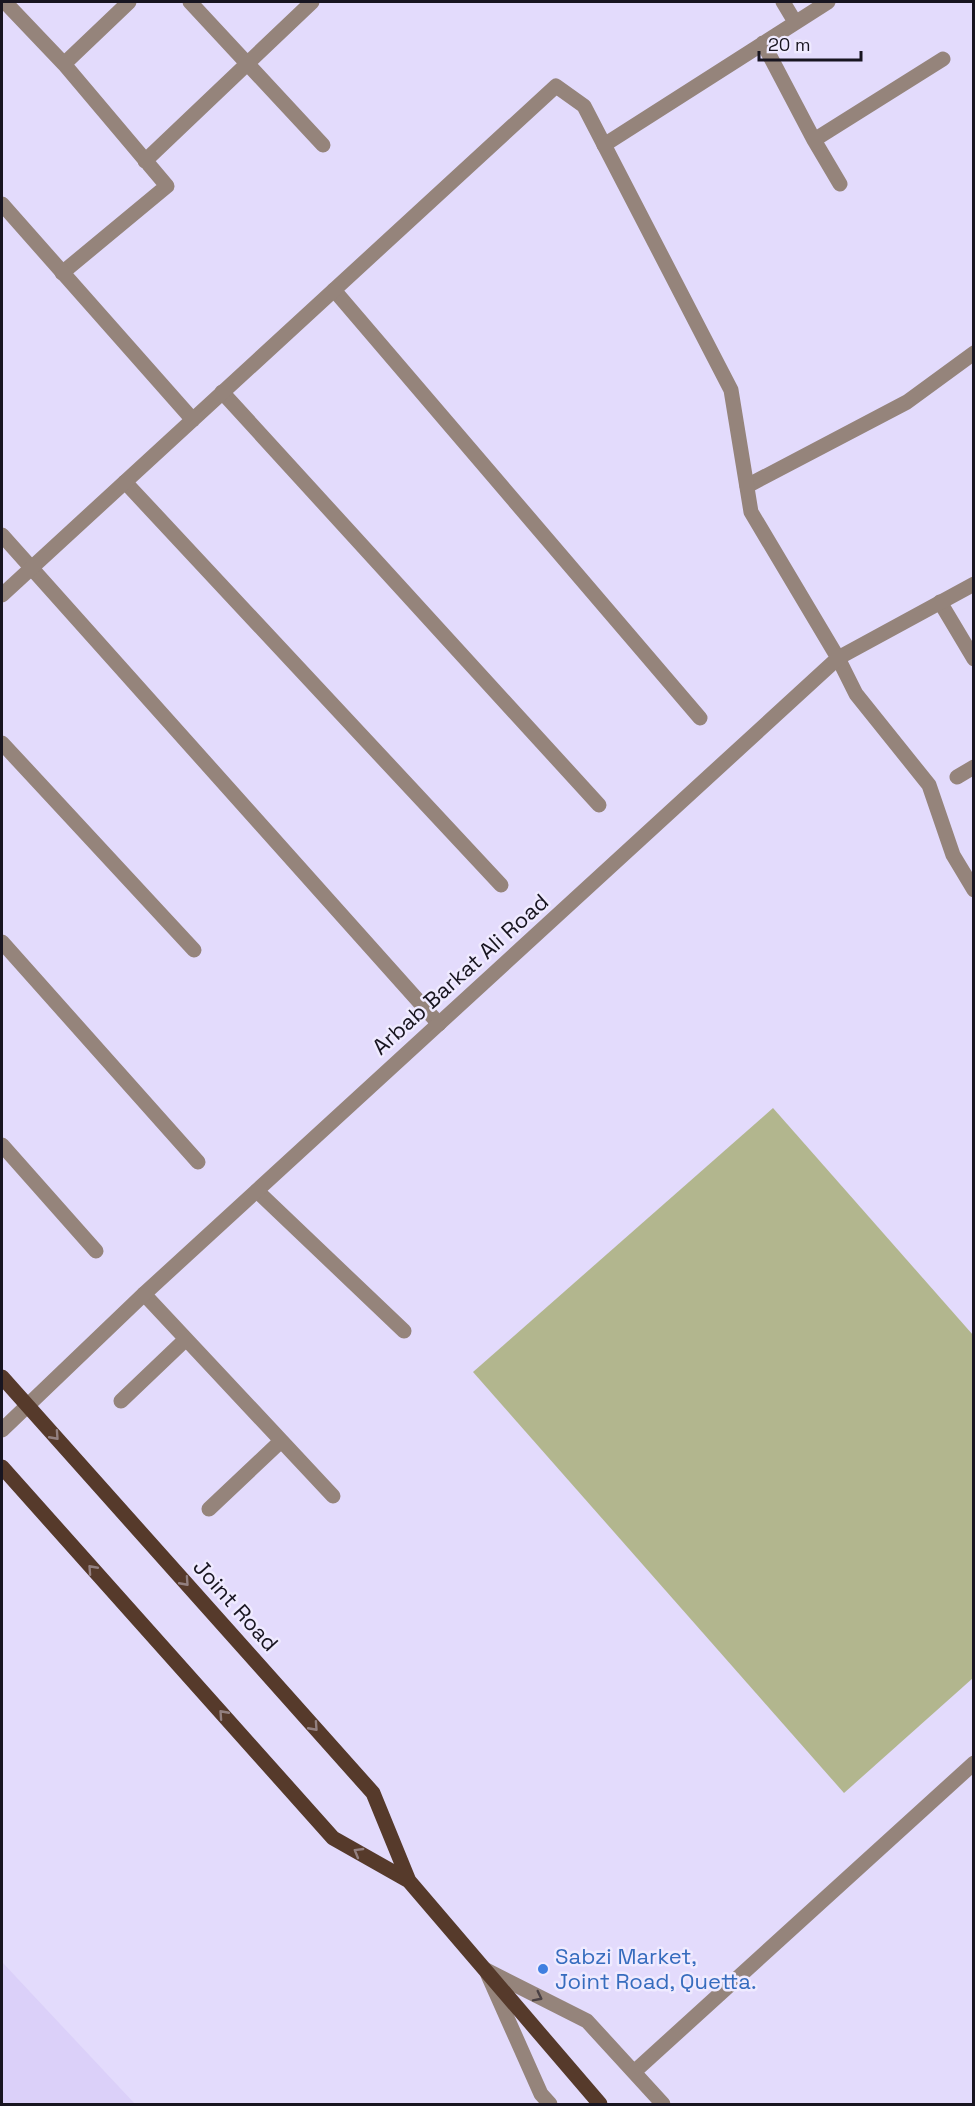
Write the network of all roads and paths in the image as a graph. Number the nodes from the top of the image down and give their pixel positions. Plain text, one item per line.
1 (5, 2) edge
2 (129, 2) edge
3 (190, 2) edge
4 (312, 2) edge
5 (783, 2) edge
6 (828, 2) edge
7 (795, 22) junction
8 (763, 43) junction
9 (943, 59) dead end
10 (247, 63) junction
11 (64, 64) junction
12 (814, 140) junction
13 (323, 145) dead end
14 (604, 145) junction
15 (145, 161) junction
16 (840, 184) dead end
17 (2, 204) edge
18 (62, 273) junction
19 (334, 290) junction
20 (974, 353) edge
21 (222, 392) junction
22 (192, 420) junction
23 (125, 482) junction
24 (747, 486) junction
25 (2, 535) edge
26 (32, 567) junction
27 (974, 584) edge
28 (2, 595) edge
29 (940, 602) junction
30 (838, 658) junction
31 (974, 659) edge
32 (700, 718) dead end
33 (2, 743) edge
34 (974, 767) edge
35 (957, 777) dead end
36 (598, 805) dead end
37 (501, 885) dead end
38 (974, 890) edge
39 (2, 942) edge
40 (194, 950) dead end
41 (439, 1024) junction
42 (2, 1145) edge
43 (198, 1162) dead end
44 (257, 1191) junction
45 (96, 1251) dead end
46 (144, 1294) junction
47 (404, 1331) dead end
48 (186, 1339) junction
49 (2, 1377) edge
50 (121, 1401) dead end
51 (28, 1406) junction
52 (2, 1430) edge
53 (281, 1441) junction
54 (2, 1467) edge
55 (333, 1496) dead end
56 (209, 1509) dead end
57 (974, 1763) edge
58 (409, 1881) junction
59 (486, 1970) junction
60 (634, 2072) junction
61 (550, 2104) edge
62 (600, 2104) edge
63 (663, 2104) edge

1 - 11 street
2 - 11 street
3 - 10 street
4 - 10 street
5 - 7 street
6 - 7 street
7 - 8 street
8 - 12 street
8 - 14 street
9 - 12 street
10 - 13 street
10 - 15 street
11 - 15 street
12 - 16 street
14 - 19 street
14 - 24 street
15 - 18 street
17 - 18 street
18 - 22 street
19 - 21 street
19 - 32 street
20 - 24 street
21 - 22 street
21 - 36 street
22 - 23 street
23 - 26 street
23 - 37 street
24 - 30 street
25 - 26 street
26 - 28 street
26 - 41 street
27 - 29 street, Arbab Barkat Ali Road
29 - 30 street, Arbab Barkat Ali Road
29 - 31 street
30 - 38 street
30 - 41 street, Arbab Barkat Ali Road
33 - 40 street
34 - 35 street
39 - 43 street
41 - 44 street, Arbab Barkat Ali Road
42 - 45 street
44 - 46 street, Arbab Barkat Ali Road
44 - 47 street
46 - 48 street
46 - 51 street, Arbab Barkat Ali Road
48 - 50 street
48 - 53 street
49 - 51 main road, Joint Road
51 - 52 street, Arbab Barkat Ali Road
51 -> 58 main road, Joint Road
53 - 55 street
53 - 56 street
58 -> 54 main road, Joint Road
57 - 60 street
58 - 59 main road, Joint Road
59 -> 60 street
59 - 61 street
59 - 62 main road, Joint Road
60 - 63 street

